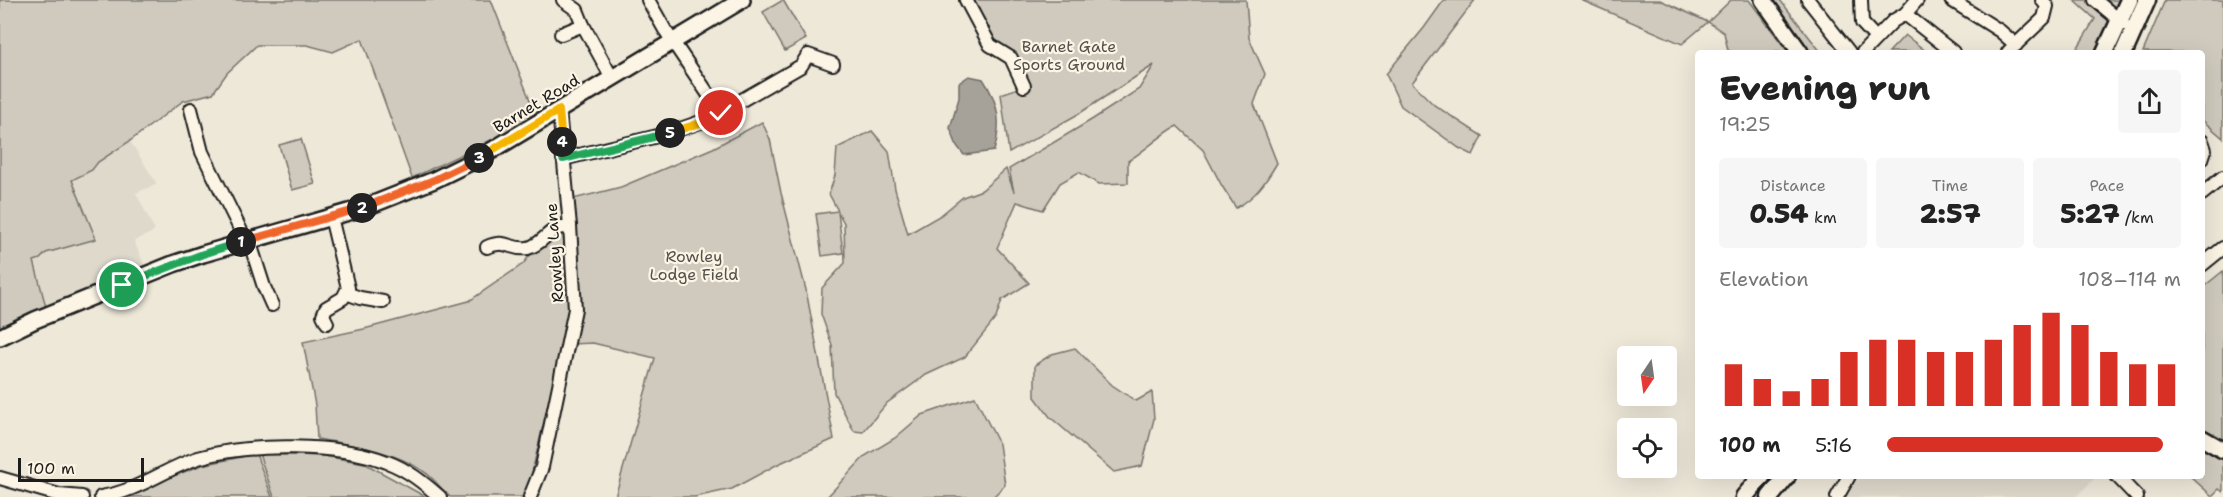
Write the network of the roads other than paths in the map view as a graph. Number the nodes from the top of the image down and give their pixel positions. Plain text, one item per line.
1 (563, 0) edge
2 (648, 0) edge
3 (742, 0) edge
4 (966, 0) edge
5 (1763, 0) edge
6 (1808, 0) edge
7 (1861, 0) edge
8 (1917, 0) edge
9 (1951, 0) edge
10 (2042, 0) edge
11 (2095, 0) edge
12 (2129, 0) edge
13 (2147, 0) edge
14 (1905, 15) junction
15 (583, 25) junction
16 (2127, 28) junction
17 (561, 34) dead end
18 (1876, 38) junction
19 (674, 42) junction
20 (2012, 49) edge
21 (1799, 50) edge
22 (1847, 50) edge
23 (1865, 50) edge
24 (1950, 50) edge
25 (2107, 50) edge
26 (2124, 50) edge
27 (833, 64) dead end
28 (612, 78) junction
29 (1024, 86) dead end
30 (191, 109) dead end
31 (559, 110) junction
32 (721, 113) junction
33 (563, 159) junction
34 (2223, 177) edge
35 (2205, 192) edge
36 (331, 217) junction
37 (570, 226) junction
38 (248, 240) junction
39 (487, 247) dead end
40 (2223, 248) edge
41 (2205, 263) edge
42 (346, 293) junction
43 (383, 302) dead end
44 (273, 305) dead end
45 (327, 323) dead end
46 (0, 337) edge
47 (2205, 440) edge
48 (2223, 450) edge
49 (0, 478) edge
50 (1759, 479) edge
51 (1785, 479) edge
52 (1847, 479) edge
53 (2120, 479) edge
54 (82, 497) edge
55 (101, 497) edge
56 (441, 497) edge
57 (530, 497) edge
58 (1744, 497) edge
59 (1770, 497) edge
60 (1837, 497) edge
61 (2137, 497) edge

1 - 15 street
2 - 19 street
3 - 19 main road, Barnet Road
4 - 29 street
5 - 21 main road
6 - 22 street
7 - 18 street
8 - 14 street
9 - 20 street
10 - 20 street
11 - 16 street
12 - 16 highway
13 - 16 highway
14 - 18 street
14 - 24 street
15 - 17 street
15 - 28 street
16 - 25 highway
16 - 26 highway
18 - 23 street
19 - 28 main road, Barnet Road
19 - 32 street
27 - 32 street
28 - 31 main road, Barnet Road
30 - 38 street
31 - 33 street, Rowley Lane
31 - 36 main road, Barnet Road
32 - 33 street
33 - 37 street, Rowley Lane
34 - 35 street
36 - 38 main road, Barnet Road
36 - 42 street
37 - 39 street
37 - 57 street, Rowley Lane
38 - 44 street
38 - 46 main road, Barnet Road
40 - 41 street
42 - 43 street
42 - 45 street
47 - 48 main road
49 - 54 street
50 - 58 highway
51 - 59 highway
52 - 60 street
53 - 61 street
55 - 56 street

